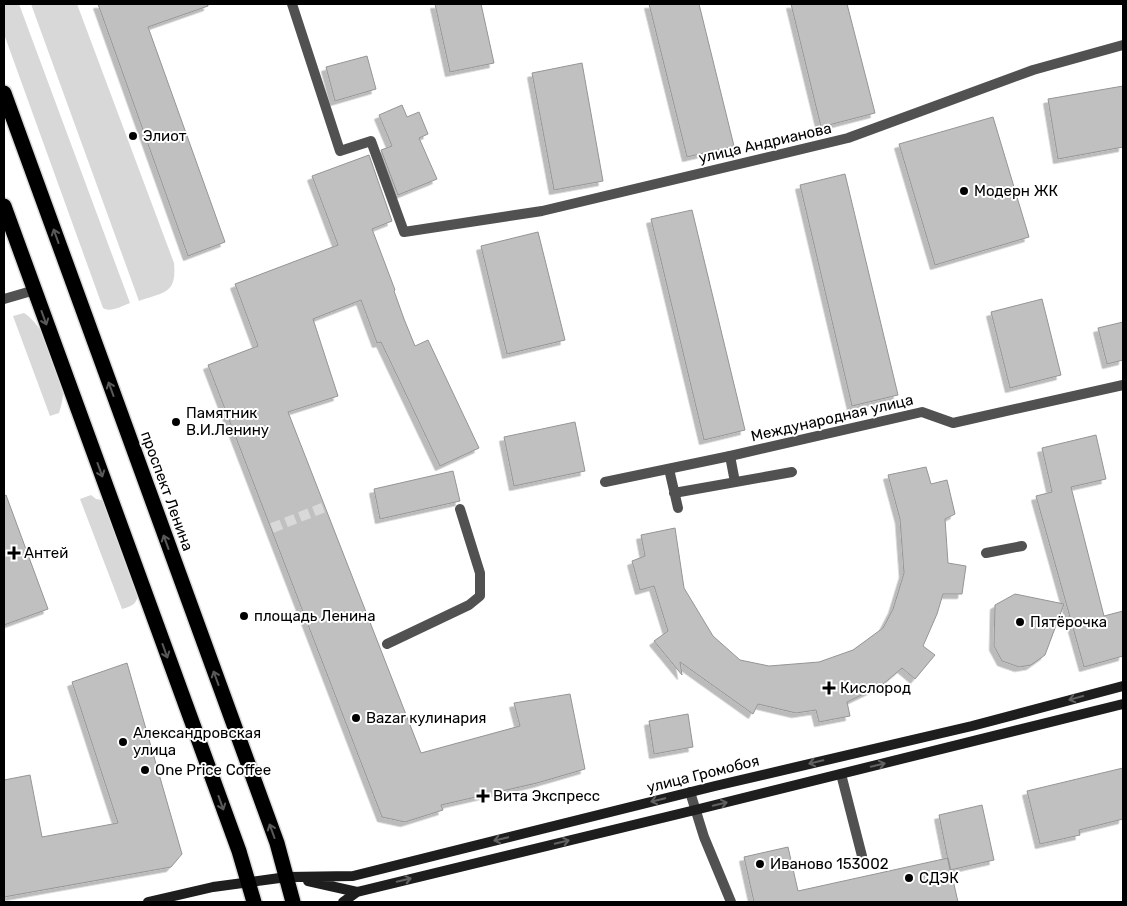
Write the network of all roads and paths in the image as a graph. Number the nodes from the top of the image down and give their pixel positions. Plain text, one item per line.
1 (292, 4) edge
2 (1123, 45) edge
3 (4, 92) edge
4 (4, 206) edge
5 (34, 290) junction
6 (4, 299) edge
7 (1123, 385) edge
8 (730, 456) junction
9 (669, 469) junction
10 (792, 472) dead end
11 (605, 482) dead end
12 (735, 482) junction
13 (674, 493) junction
14 (678, 508) dead end
15 (460, 510) dead end
16 (1022, 546) dead end
17 (986, 553) dead end
18 (387, 644) dead end
19 (1123, 686) edge
20 (1123, 704) edge
21 (842, 774) junction
22 (690, 792) junction
23 (695, 810) junction
24 (862, 856) dead end
25 (287, 877) junction
26 (249, 882) junction
27 (357, 892) junction
28 (148, 902) edge
29 (254, 902) edge
30 (293, 902) edge
31 (343, 902) edge
32 (731, 902) edge

1 - 2 street, улица Андрианова
25 -> 3 highway, проспект Ленина
4 - 5 highway
5 - 6 street
5 -> 26 highway
7 - 8 street, Международная улица
8 - 9 street, Международная улица
8 - 12 street
9 - 11 street, Международная улица
9 - 13 street
10 - 12 street
12 - 13 street
13 - 14 street
15 - 18 street
16 - 17 street
19 -> 22 main road, улица Громобоя
21 -> 20 main road, улица Громобоя
23 -> 21 main road, улица Громобоя
21 - 24 street
22 - 23 street
22 -> 25 main road, улица Громобоя
27 -> 23 main road, улица Громобоя
23 - 32 street
25 - 26 main road, улица Громобоя
25 - 27 main road, улица Громобоя
25 - 30 highway, проспект Ленина
26 - 28 main road, улица Громобоя
26 - 29 highway
27 - 31 main road, улица Громобоя

